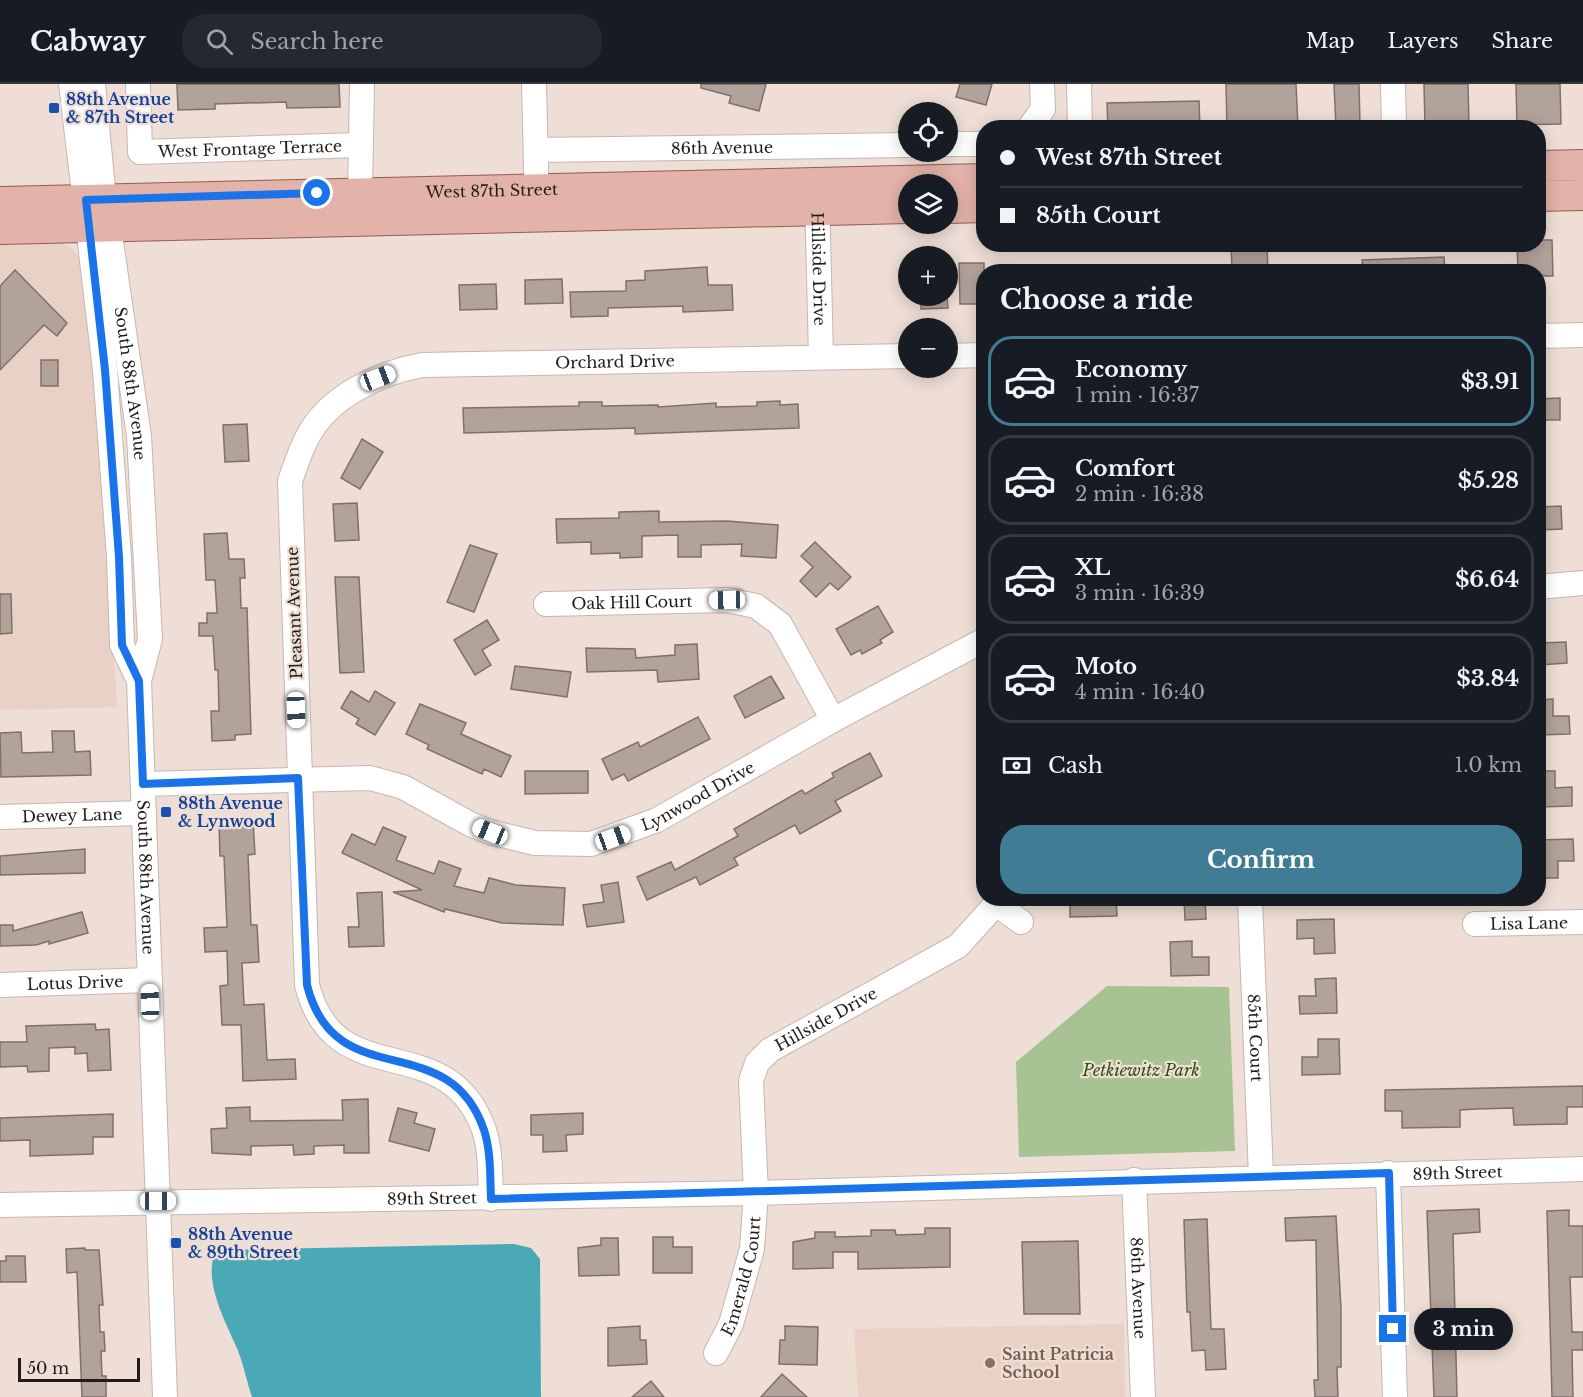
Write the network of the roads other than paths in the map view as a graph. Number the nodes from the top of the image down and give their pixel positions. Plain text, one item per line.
1 (71, 84) edge
2 (93, 84) edge
3 (138, 84) edge
4 (362, 84) edge
5 (534, 84) edge
6 (1042, 84) edge
7 (1078, 84) edge
8 (1393, 84) edge
9 (1035, 120) edge
10 (1080, 120) edge
11 (1394, 120) edge
12 (958, 144) edge
13 (976, 144) edge
14 (360, 145) junction
15 (898, 145) edge
16 (536, 150) junction
17 (1583, 165) edge
18 (1546, 166) edge
19 (976, 180) edge
20 (360, 192) junction
21 (1583, 195) edge
22 (817, 196) junction
23 (1546, 196) edge
24 (0, 202) edge
25 (537, 203) junction
26 (898, 207) edge
27 (976, 207) edge
28 (958, 208) edge
29 (98, 212) junction
30 (0, 229) edge
31 (1583, 335) edge
32 (1546, 336) edge
33 (976, 355) edge
34 (898, 356) edge
35 (958, 356) edge
36 (821, 357) junction
37 (331, 406) joint
38 (1583, 583) edge
39 (1546, 586) edge
40 (546, 604) dead end
41 (976, 644) edge
42 (833, 720) junction
43 (298, 778) junction
44 (143, 784) junction
45 (144, 813) junction
46 (0, 817) edge
47 (993, 906) edge
48 (1003, 906) edge
49 (1250, 906) edge
50 (1021, 921) dead end
51 (1583, 922) edge
52 (1475, 924) dead end
53 (150, 980) junction
54 (0, 985) edge
55 (1583, 1169) edge
56 (1389, 1173) junction
57 (1261, 1176) junction
58 (1134, 1180) junction
59 (756, 1193) junction
60 (491, 1199) junction
61 (158, 1201) junction
62 (0, 1205) edge
63 (716, 1353) dead end
64 (165, 1397) edge
65 (1143, 1397) edge
66 (1395, 1397) edge

1 - 29 street, South 88th Avenue
2 - 29 street, South 88th Avenue
3 - 14 street, West Frontage Terrace
4 - 14 street
5 - 16 street
6 - 9 street
7 - 10 street
8 - 11 street
12 - 13 street
14 - 20 street
15 - 16 street, 86th Avenue
16 - 25 street
17 - 18 main road
19 - 22 main road, West 87th Street
20 - 25 main road, West 87th Street
20 - 29 main road, West 87th Street
21 - 23 main road
22 - 25 main road, West 87th Street
22 - 26 main road, West 87th Street
22 - 36 street, Hillside Drive
24 - 29 main road, West 87th Street
25 - 29 main road, West 87th Street
27 - 28 main road
29 - 30 main road, West 87th Street
29 - 44 street, South 88th Avenue
31 - 32 street
33 - 35 street
34 - 36 street, Orchard Drive
36 - 37 street, Orchard Drive
37 - 43 street, Pleasant Avenue
38 - 39 street
40 - 42 street, Oak Hill Court
41 - 42 street, Lynwood Drive
42 - 43 street, Lynwood Drive
43 - 44 street, Lynwood Drive
43 - 60 street, Pleasant Avenue
44 - 45 street, South 88th Avenue
45 - 46 street, Dewey Lane
45 - 53 street, South 88th Avenue
47 - 59 street, Hillside Drive
48 - 50 street
49 - 57 street, 85th Court
51 - 52 street, Lisa Lane
53 - 54 street, Lotus Drive
53 - 61 street, South 88th Avenue
55 - 56 street, 89th Street
56 - 57 street, 89th Street
56 - 66 street
57 - 58 street, 89th Street
58 - 59 street, 89th Street
58 - 65 street, 86th Avenue
59 - 60 street, 89th Street
59 - 63 street, Emerald Court
60 - 61 street, 89th Street
61 - 62 street, 89th Street
61 - 64 street, South 88th Avenue

